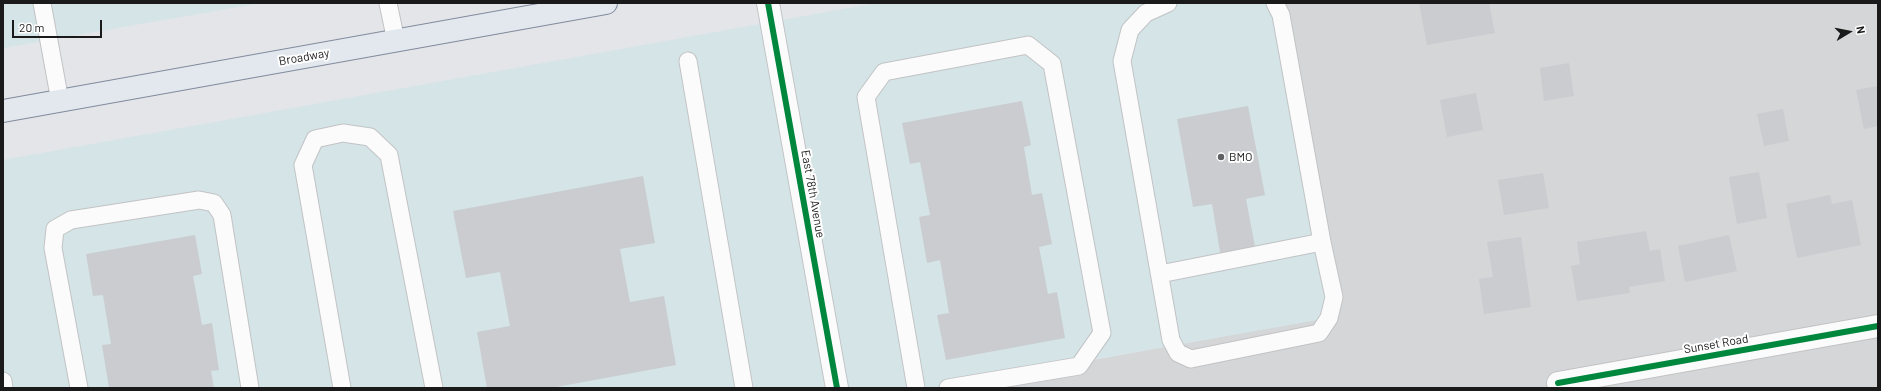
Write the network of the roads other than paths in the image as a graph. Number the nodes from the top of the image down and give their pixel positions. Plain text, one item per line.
1 (42, 3) edge
2 (388, 3) edge
3 (606, 3) edge
4 (768, 3) edge
5 (1168, 3) edge
6 (1275, 3) edge
7 (396, 41) junction
8 (688, 61) dead end
9 (60, 101) junction
10 (3, 111) edge
11 (1322, 242) junction
12 (1160, 274) junction
13 (1878, 326) edge
14 (3, 381) edge
15 (1558, 383) dead end
16 (4, 388) edge
17 (78, 388) edge
18 (250, 388) edge
19 (342, 388) edge
20 (434, 388) edge
21 (744, 388) edge
22 (834, 388) edge
23 (916, 388) edge
24 (948, 388) edge

1 - 9 lane
2 - 7 lane
3 - 7 main road, Broadway
4 - 22 street, East 78th Avenue
5 - 12 lane
6 - 11 lane
7 - 9 main road, Broadway
8 - 21 lane
9 - 10 main road, Broadway
11 - 12 lane
11 - 12 lane
13 - 15 street, Sunset Road
14 - 16 lane
17 - 18 lane
19 - 20 lane
23 - 24 lane

